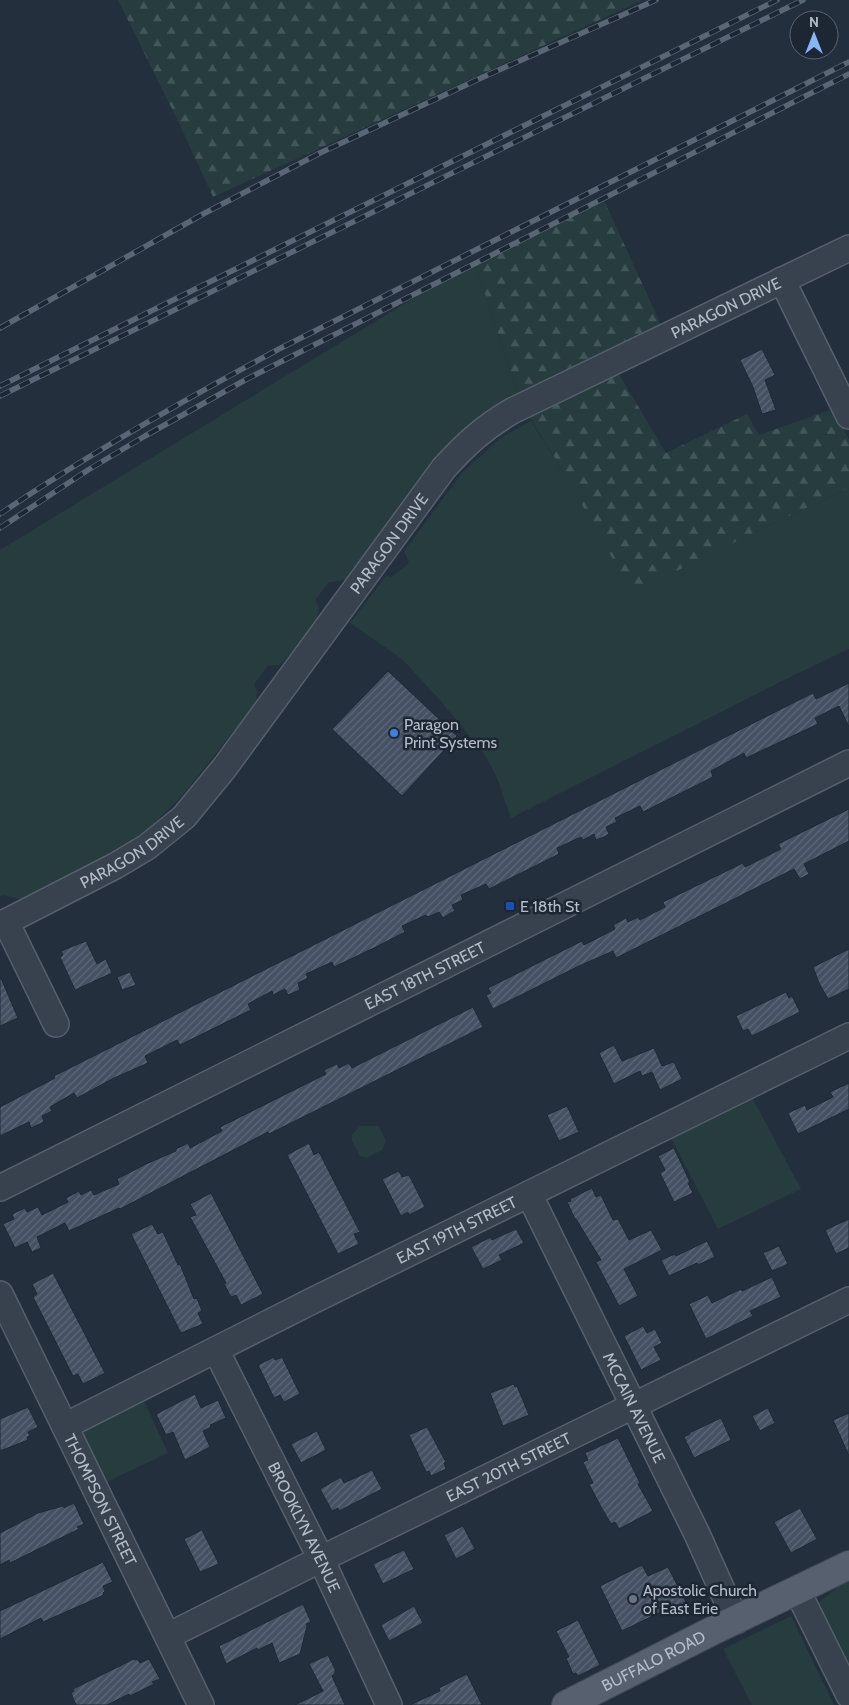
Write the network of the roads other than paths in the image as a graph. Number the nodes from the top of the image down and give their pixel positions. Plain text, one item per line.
1 (849, 248) edge
2 (782, 280) junction
3 (849, 416) edge
4 (849, 763) edge
5 (3, 924) edge
6 (56, 1024) dead end
7 (849, 1036) edge
8 (0, 1188) edge
9 (529, 1194) junction
10 (0, 1294) edge
11 (849, 1300) edge
12 (216, 1350) junction
13 (634, 1406) junction
14 (65, 1426) junction
15 (321, 1559) junction
16 (849, 1565) edge
17 (797, 1590) junction
18 (736, 1621) junction
19 (168, 1636) junction
20 (849, 1695) edge
21 (201, 1705) edge
22 (389, 1705) edge
23 (566, 1705) edge

1 - 2 street, PARAGON DRIVE
2 - 3 street
2 - 5 street, PARAGON DRIVE
4 - 8 street, EAST 18TH STREET
5 - 6 street
7 - 9 street, EAST 19TH STREET
9 - 12 street, EAST 19TH STREET
9 - 13 street, MCCAIN AVENUE
10 - 14 street, THOMPSON STREET
11 - 13 street, EAST 20TH STREET
12 - 14 street, EAST 19TH STREET
12 - 15 street, BROOKLYN AVENUE
13 - 15 street, EAST 20TH STREET
13 - 18 street, MCCAIN AVENUE
14 - 19 street, THOMPSON STREET
15 - 19 street, EAST 20TH STREET
15 - 22 street, BROOKLYN AVENUE
16 - 17 main road, BUFFALO ROAD
17 - 18 main road, BUFFALO ROAD
17 - 20 street
18 - 23 main road, BUFFALO ROAD
19 - 21 street, THOMPSON STREET

